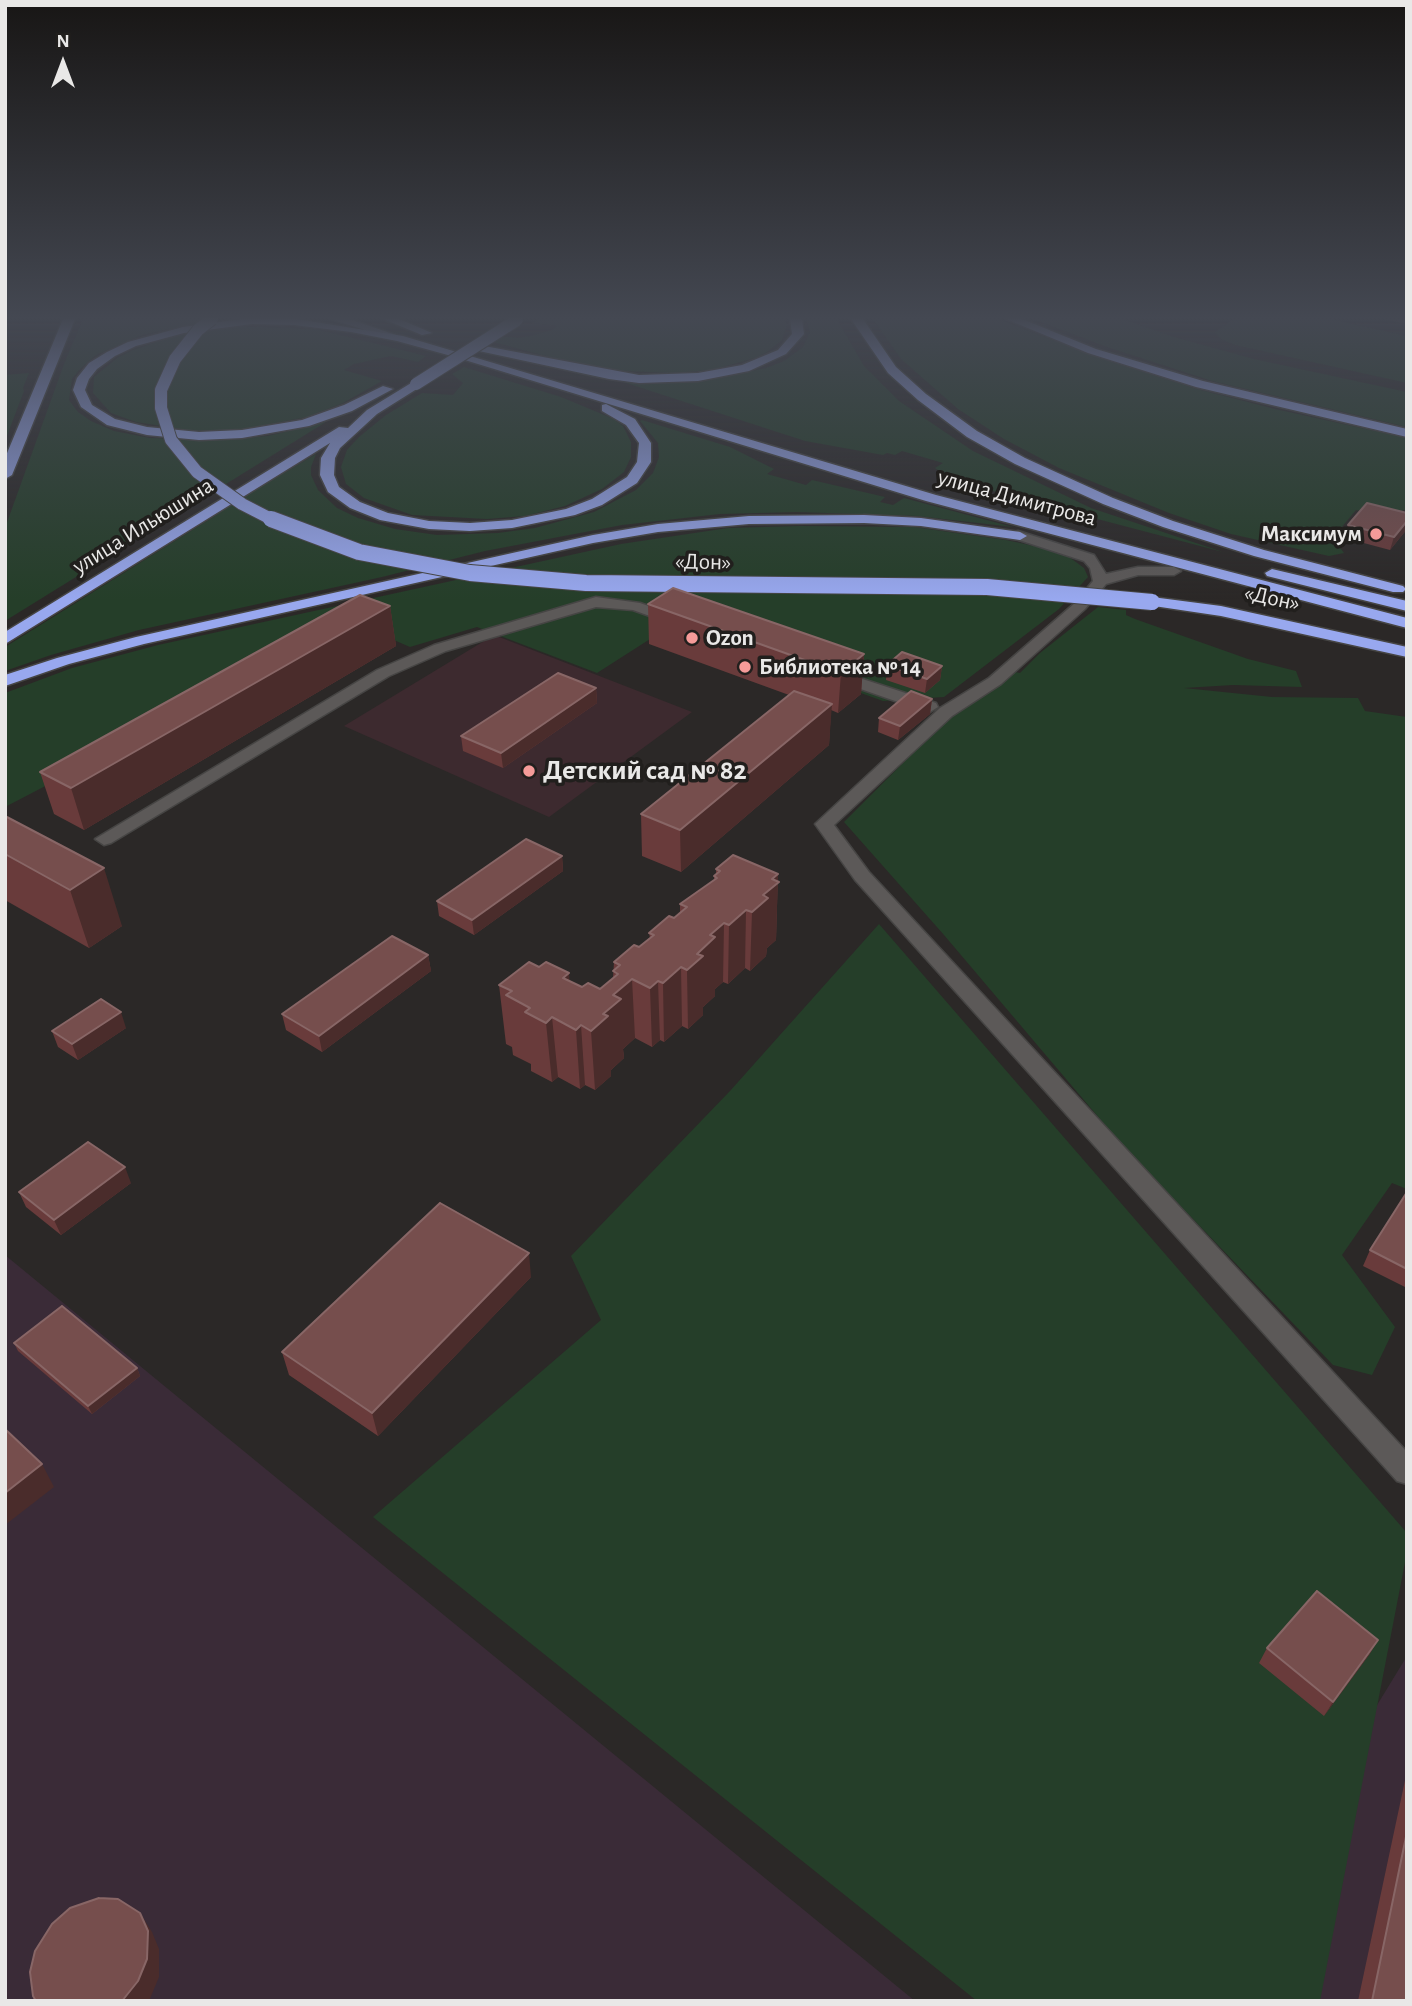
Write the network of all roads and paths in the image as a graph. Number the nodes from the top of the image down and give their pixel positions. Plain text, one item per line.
1 (31, 413) edge
2 (96, 413) edge
3 (162, 413) edge
4 (335, 413) edge
5 (352, 413) edge
6 (371, 413) joint
7 (615, 413) edge
8 (649, 413) edge
9 (687, 413) edge
10 (942, 413) edge
11 (1321, 413) edge
12 (1407, 433) edge
13 (5, 475) edge
14 (1018, 535) junction
15 (1174, 571) junction
16 (1101, 580) junction
17 (1407, 592) edge
18 (1312, 598) junction
19 (1407, 606) edge
20 (1407, 623) edge
21 (687, 624) edge
22 (5, 629) edge
23 (5, 639) edge
24 (1407, 652) edge
25 (816, 668) edge
26 (5, 681) edge
27 (946, 712) junction
28 (104, 839) dead end
29 (1407, 1472) edge

1 - 13 highway
2 - 4 highway
3 - 24 highway, «Дон», bridge
5 - 22 highway, улица Ильюшина
6 - 7 highway
6 - 23 highway, улица Ильюшина
8 - 18 highway, улица Димитрова
9 - 19 highway, улица Димитрова
10 - 17 highway
11 - 12 highway
14 - 15 highway
14 - 16 street
14 - 26 highway
15 - 16 street
15 - 18 highway
16 - 27 street
18 - 20 highway, улица Димитрова
21 - 28 street
25 - 27 street
27 - 29 street

